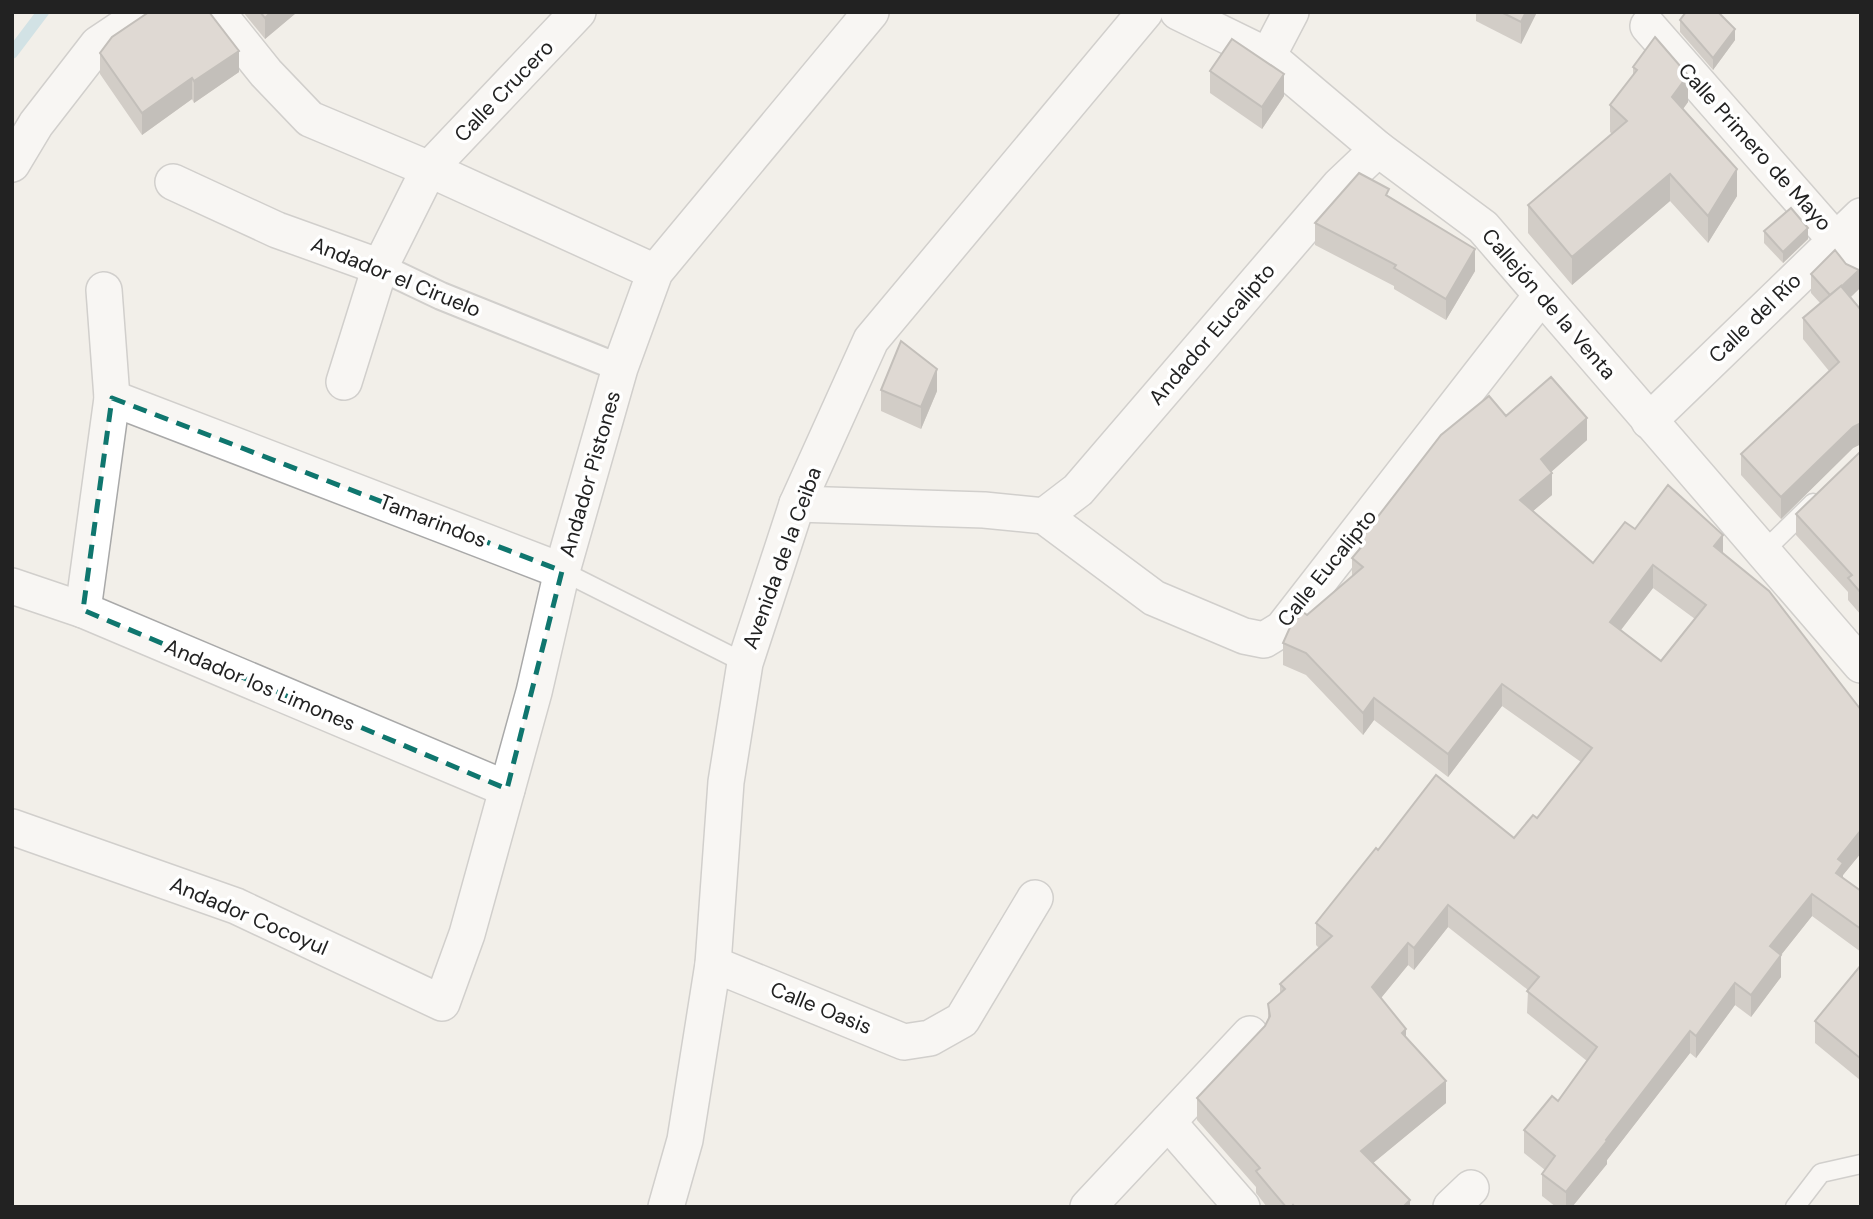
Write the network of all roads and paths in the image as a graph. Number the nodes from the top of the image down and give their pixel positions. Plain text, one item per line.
1 (146, 12) edge
2 (217, 12) edge
3 (578, 12) edge
4 (871, 12) edge
5 (1145, 12) edge
6 (1178, 12) edge
7 (1291, 12) edge
8 (1648, 26) dead end
9 (1268, 57) junction
10 (1378, 149) junction
11 (12, 164) edge
12 (429, 169) junction
13 (173, 182) dead end
14 (1849, 228) edge
15 (380, 267) junction
16 (1861, 269) edge
17 (655, 272) junction
18 (104, 290) dead end
19 (1541, 296) junction
20 (620, 368) junction
21 (344, 382) dead end
22 (112, 398) junction
23 (1649, 421) junction
24 (1822, 494) edge
25 (797, 504) junction
26 (1044, 516) junction
27 (1763, 552) junction
28 (562, 571) junction
29 (12, 586) edge
30 (83, 610) junction
31 (745, 663) junction
32 (1861, 665) edge
33 (507, 789) junction
34 (12, 827) edge
35 (1035, 898) dead end
36 (713, 964) junction
37 (442, 1003) joint
38 (1250, 1034) dead end
39 (1168, 1122) junction
40 (1861, 1164) edge
41 (666, 1207) edge
42 (1087, 1207) edge
43 (1242, 1207) edge
44 (1795, 1207) edge

1 - 11 street
2 - 12 street
3 - 12 street, Calle Crucero
4 - 17 street, Andador Pistones
5 - 25 street, Avenida de la Ceiba
6 - 9 street, Callejón de la Venta
7 - 9 street
8 - 14 street, Calle Primero de Mayo
9 - 10 street, Callejón de la Venta
10 - 19 street, Callejón de la Venta
10 - 26 street, Andador Eucalipto
12 - 15 street, Calle Crucero
12 - 17 street
13 - 15 street, Andador el Ciruelo
14 - 16 street, Calle Primero de Mayo
14 - 23 street, Calle del Río
15 - 20 street, Andador el Ciruelo
15 - 21 street, Calle Crucero
17 - 20 street, Andador Pistones
18 - 22 street
19 - 23 street, Callejón de la Venta
19 - 26 street, Calle Eucalipto
20 - 28 street, Andador Pistones
22 - 28 street, Tamarindos
22 - 30 street
23 - 27 street, Callejón de la Venta
24 - 27 lane
25 - 26 street
25 - 31 street, Avenida de la Ceiba
27 - 32 street, Callejón de la Venta
28 - 31 lane, Tamarindos
28 - 33 street, Andador Pistones
29 - 30 street, Andador los Limones
30 - 33 street, Andador los Limones
31 - 36 street, Avenida de la Ceiba
33 - 37 street, Andador Pistones
34 - 37 street, Andador Cocoyul
35 - 36 street, Calle Oasis
36 - 41 street, Avenida de la Ceiba
38 - 39 street
39 - 42 street
39 - 43 street
40 - 44 lane

